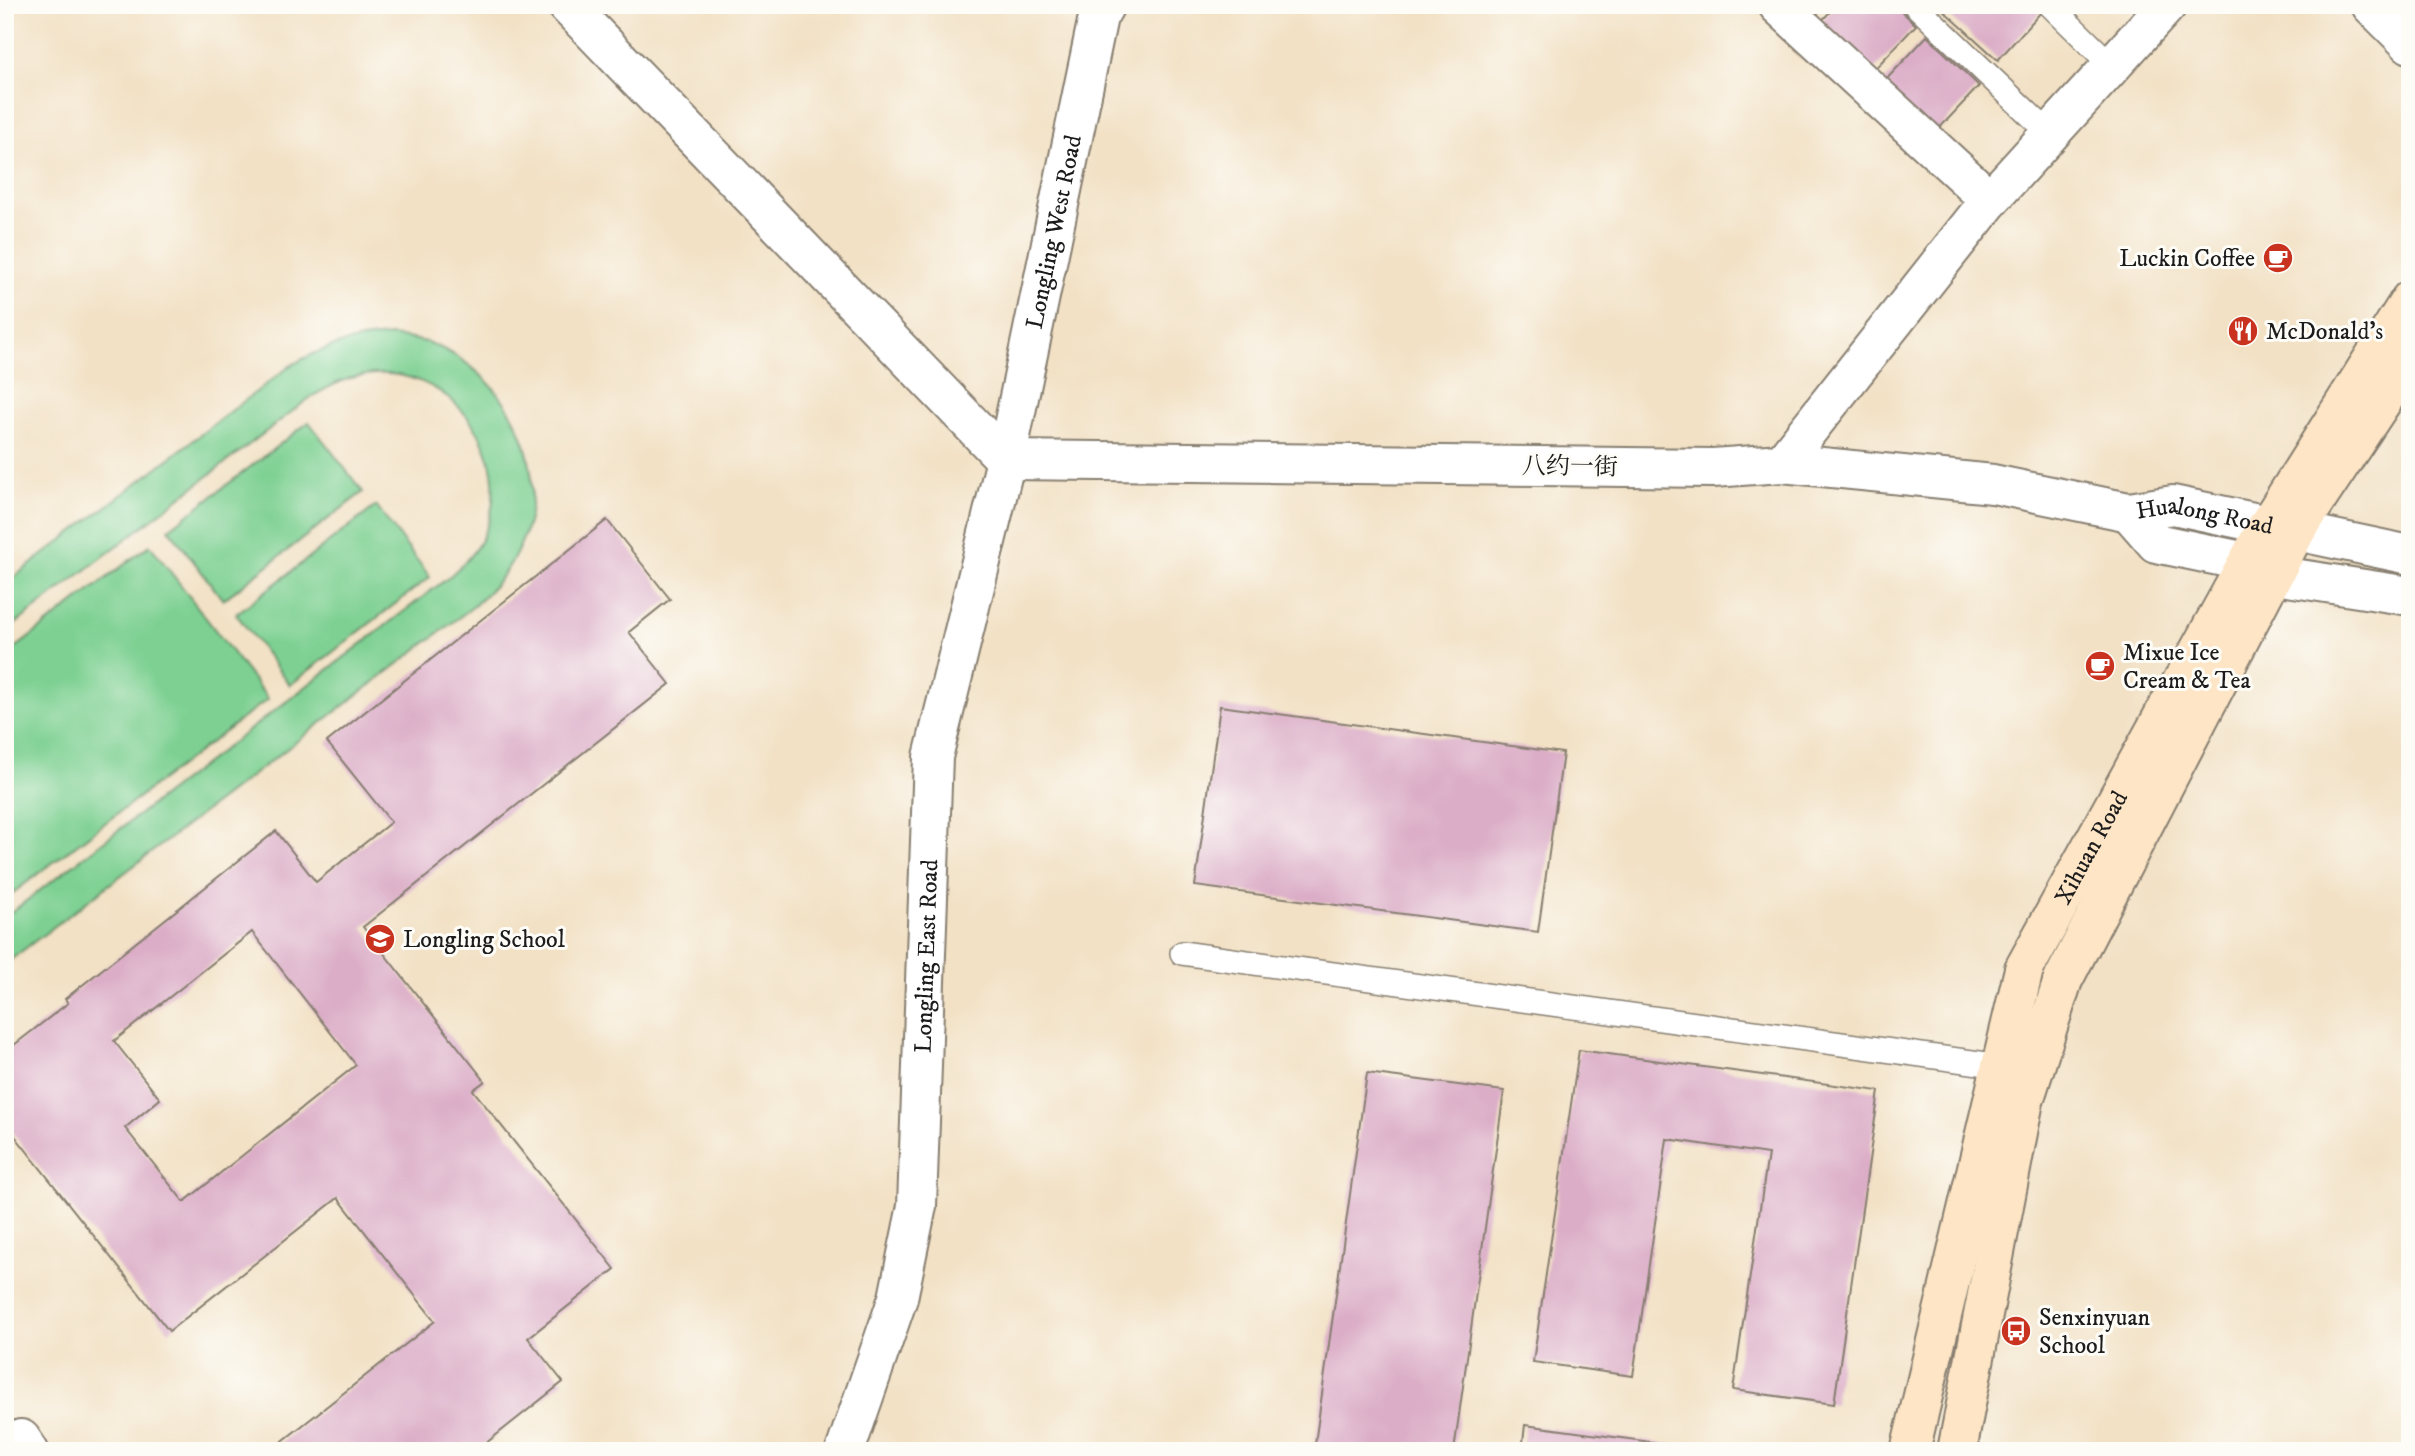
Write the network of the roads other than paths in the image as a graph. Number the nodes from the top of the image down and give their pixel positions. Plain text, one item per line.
1 (567, 5) edge
2 (1105, 5) edge
3 (1778, 5) edge
4 (1915, 5) edge
5 (2050, 5) edge
6 (2167, 5) edge
7 (2371, 5) edge
8 (2410, 44) edge
9 (2112, 66) junction
10 (2050, 134) junction
11 (1990, 200) junction
12 (2410, 300) edge
13 (2410, 359) edge
14 (1006, 460) junction
15 (1782, 463) junction
16 (2129, 512) junction
17 (2282, 528) junction
18 (2410, 555) edge
19 (2260, 569) junction
20 (2410, 596) edge
21 (1182, 953) dead end
22 (2001, 1066) junction
23 (845, 1451) edge
24 (1909, 1451) edge
25 (1957, 1451) edge

1 - 14 street
2 - 14 street, Longling West Road
3 - 11 street
4 - 10 lane
5 - 9 lane
6 - 9 street
7 - 8 street
9 - 10 street
10 - 11 street
11 - 15 street
12 - 17 main road, Xihuan Road
13 - 17 main road, Xihuan Road
14 - 15 street, 八约一街
14 - 23 street, Longling East Road
15 - 16 street, 八约一街
16 - 17 street, Hualong Road
16 - 19 street, Hualong Road
17 - 18 street, Hualong Road
17 - 19 main road, Xihuan Road
19 - 20 street, Hualong Road
19 - 22 main road, Xihuan Road
19 - 25 main road, Xihuan Road
21 - 22 lane
22 - 24 main road, Xihuan Road

